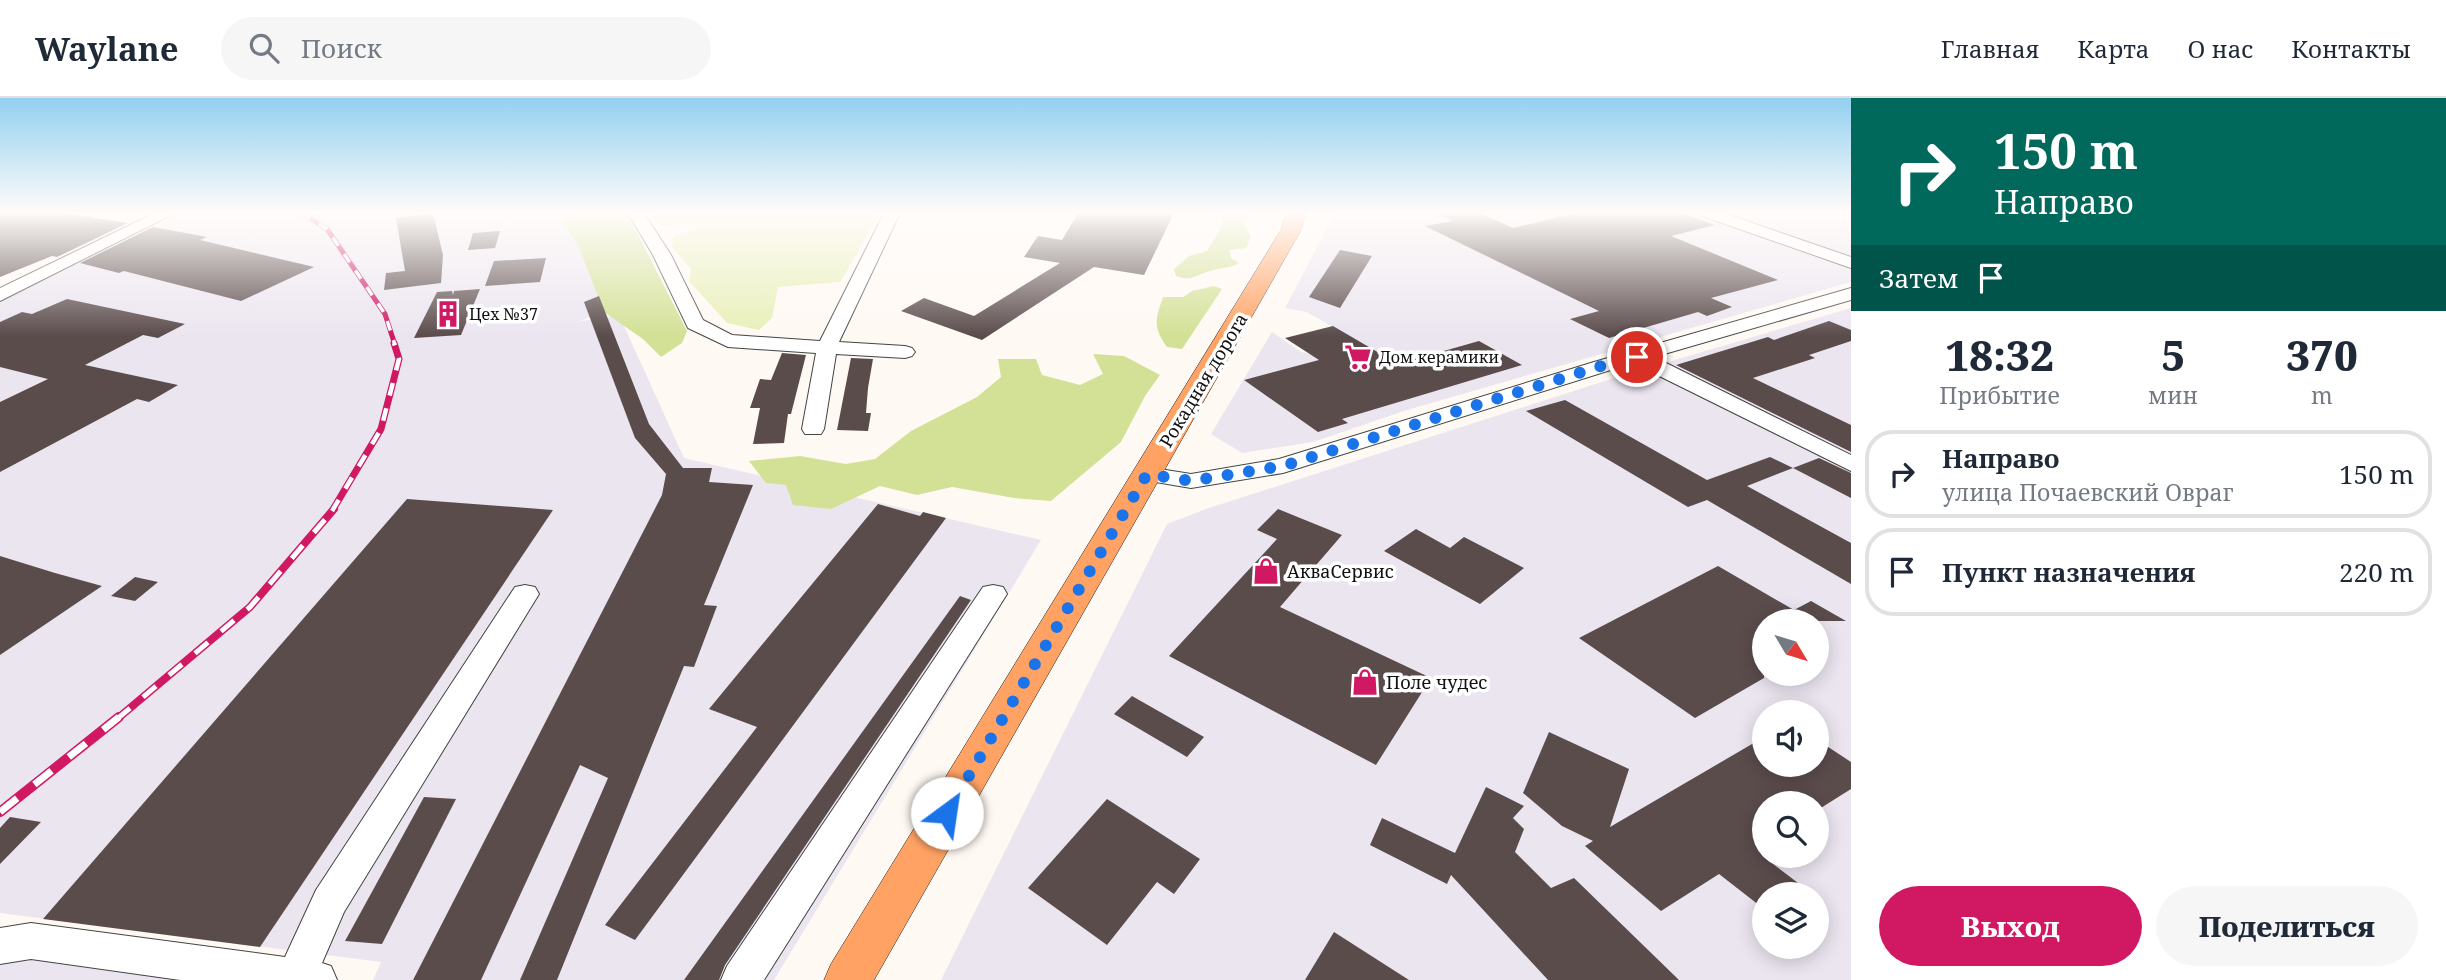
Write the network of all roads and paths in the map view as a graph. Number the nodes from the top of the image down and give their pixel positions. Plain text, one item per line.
1 (85, 254) edge
2 (661, 254) edge
3 (872, 254) edge
4 (1277, 254) edge
5 (1826, 254) edge
6 (1851, 263) edge
7 (1851, 294) edge
8 (0, 295) edge
9 (827, 346) junction
10 (905, 352) dead end
11 (1637, 357) junction
12 (813, 429) dead end
13 (1851, 464) edge
14 (1147, 474) junction
15 (526, 594) dead end
16 (993, 594) dead end
17 (0, 946) edge
18 (307, 979) edge
19 (741, 980) edge
20 (848, 980) edge

1 - 8 street
2 - 9 street
3 - 9 street
4 - 14 main road, Рокадная дорога
5 - 6 street
7 - 11 street
9 - 10 street
9 - 12 street
11 - 13 street
11 - 14 street
14 - 20 main road, Рокадная дорога
15 - 18 lane
16 - 19 street
17 - 18 street

